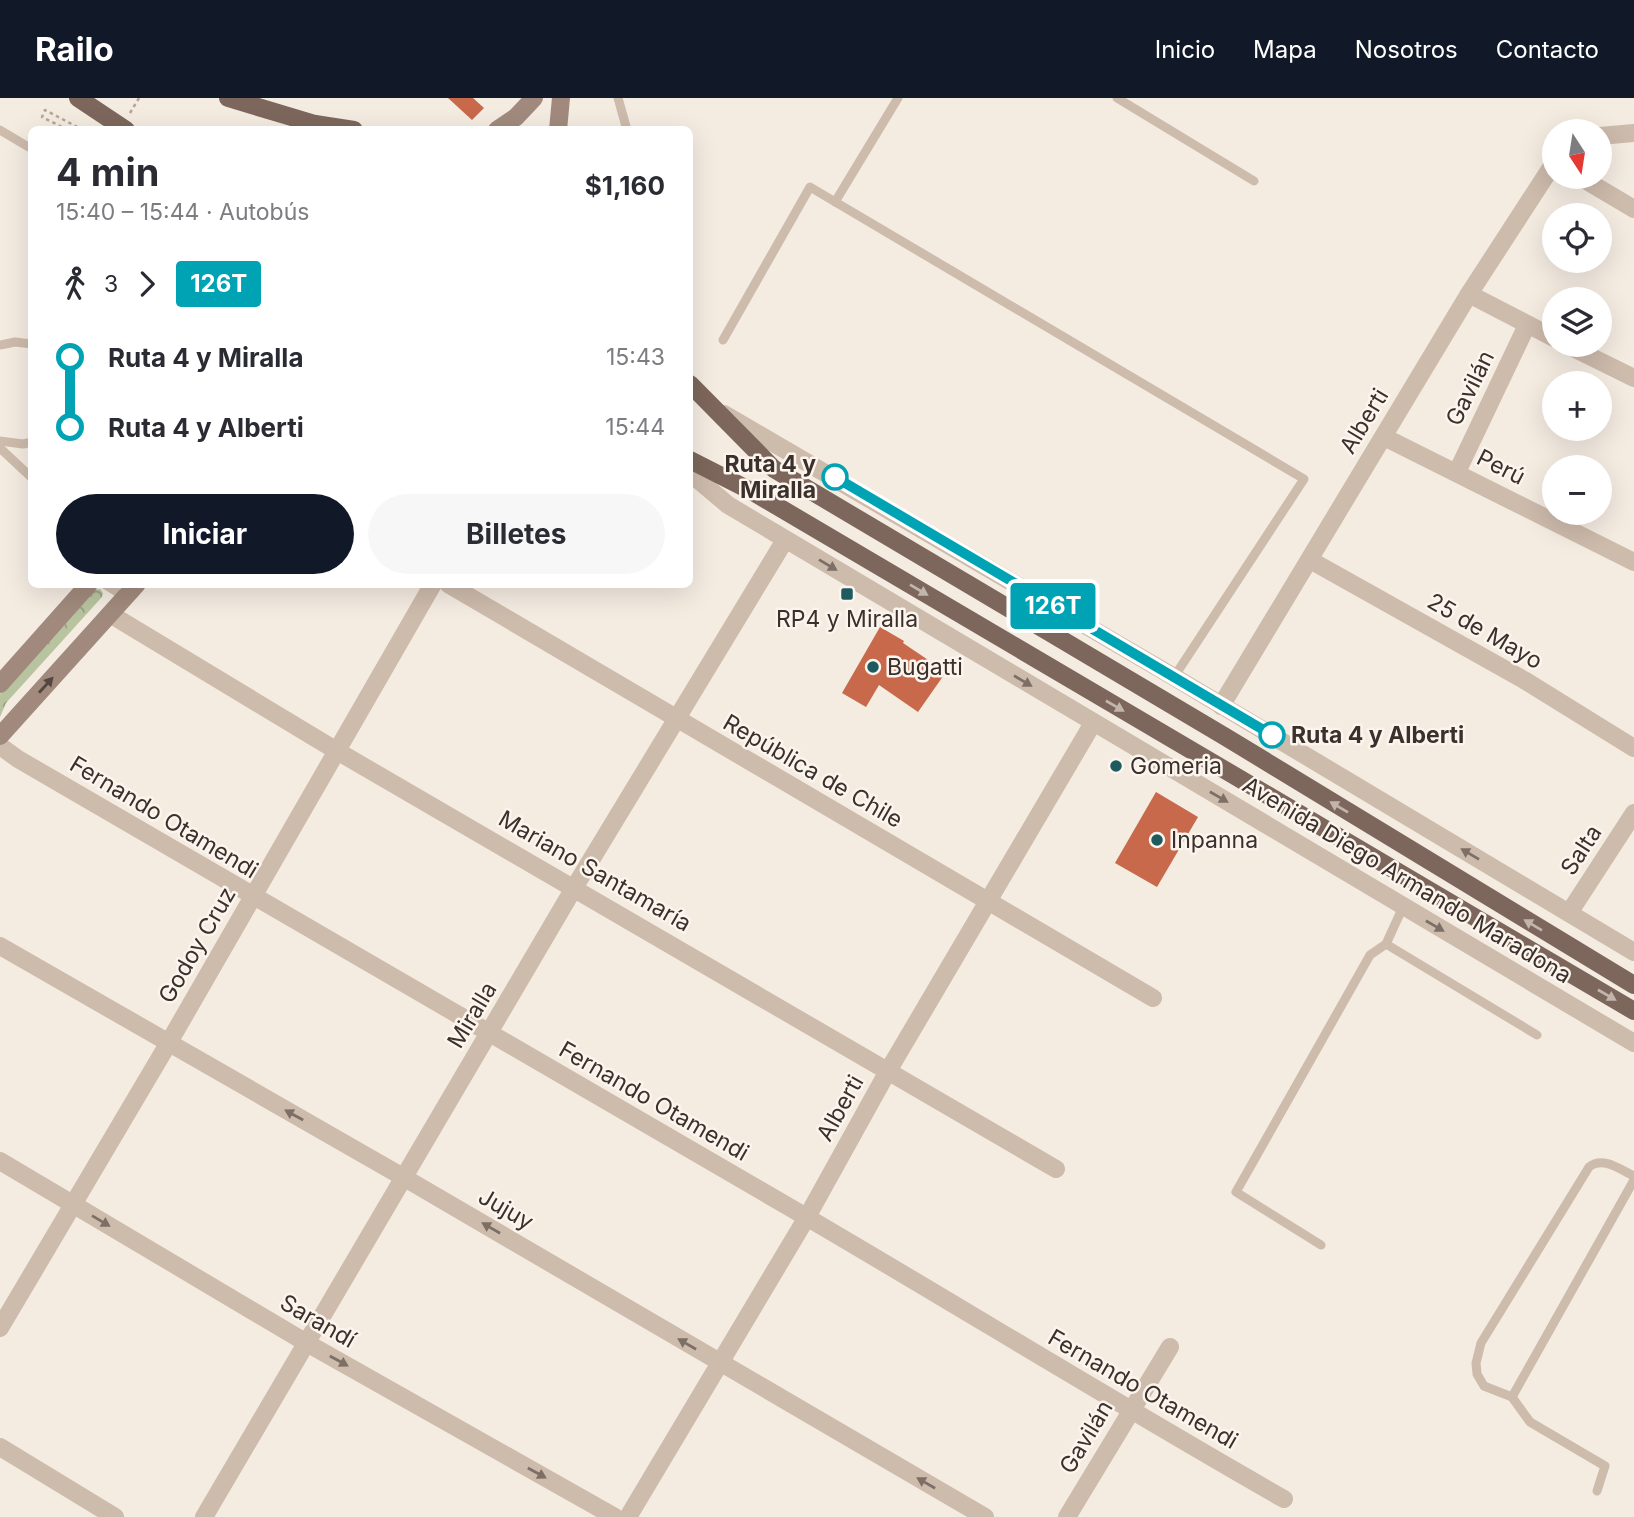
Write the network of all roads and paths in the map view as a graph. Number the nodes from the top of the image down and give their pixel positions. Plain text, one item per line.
1 (78, 98) edge
2 (228, 98) edge
3 (534, 98) edge
4 (561, 98) edge
5 (618, 98) edge
6 (898, 98) edge
7 (1117, 98) edge
8 (273, 104) edge
9 (60, 126) edge
10 (75, 126) edge
11 (120, 126) edge
12 (305, 126) edge
13 (503, 126) edge
14 (558, 126) edge
15 (626, 126) edge
16 (0, 130) edge
17 (1634, 133) edge
18 (1612, 135) edge
19 (28, 147) edge
20 (1254, 181) dead end
21 (1542, 181) edge
22 (1600, 189) edge
23 (835, 202) junction
24 (1634, 209) edge
25 (1469, 294) junction
26 (1527, 325) junction
27 (1542, 332) edge
28 (723, 340) dead end
29 (28, 344) edge
30 (0, 345) edge
31 (1591, 357) edge
32 (1634, 378) edge
33 (693, 387) edge
34 (710, 407) junction
35 (1384, 437) junction
36 (0, 441) edge
37 (28, 443) edge
38 (0, 448) edge
39 (693, 462) edge
40 (1457, 472) junction
41 (28, 474) edge
42 (693, 476) edge
43 (785, 540) junction
44 (1310, 559) junction
45 (1634, 562) edge
46 (85, 588) edge
47 (431, 588) edge
48 (455, 588) edge
49 (131, 591) edge
50 (110, 614) junction
51 (1174, 677) junction
52 (0, 684) edge
53 (1221, 706) junction
54 (675, 719) junction
55 (1093, 723) junction
56 (0, 736) edge
57 (0, 746) edge
58 (1634, 748) edge
59 (337, 751) junction
60 (1634, 813) edge
61 (1629, 833) edge
62 (574, 888) junction
63 (253, 898) junction
64 (989, 901) junction
65 (1403, 907) junction
66 (1569, 914) junction
67 (1386, 944) junction
68 (0, 947) edge
69 (1634, 952) edge
70 (1634, 985) edge
71 (1153, 998) dead end
72 (1634, 1011) edge
73 (489, 1034) junction
74 (1538, 1035) dead end
75 (1634, 1043) edge
76 (168, 1044) junction
77 (888, 1071) junction
78 (0, 1161) edge
79 (1056, 1170) dead end
80 (403, 1177) junction
81 (1634, 1178) edge
82 (72, 1204) junction
83 (807, 1217) junction
84 (1321, 1245) dead end
85 (0, 1328) edge
86 (305, 1342) junction
87 (1170, 1347) dead end
88 (719, 1363) junction
89 (1513, 1397) junction
90 (1130, 1412) junction
91 (0, 1447) edge
92 (1597, 1491) dead end
93 (1284, 1499) dead end
94 (115, 1517) edge
95 (204, 1517) edge
96 (615, 1517) edge
97 (628, 1517) edge
98 (985, 1517) edge
99 (1067, 1517) edge

1 - 11 main road
2 - 8 main road
3 - 13 main road
4 - 14 main road
5 - 15 lane
6 - 23 lane
7 - 20 lane
8 - 12 main road
9 - 10 path
16 - 19 lane
17 - 18 street
21 - 25 street, Alberti
22 - 24 street
23 - 28 lane
23 - 51 lane
25 - 26 street
25 - 35 street, Alberti
26 - 27 street
26 - 40 street, Gavilán
29 - 30 lane
31 - 32 street
33 - 34 main road, Avenida Diego Armando Maradona
34 - 51 street, Avenida Diego Armando Maradona
70 -> 34 main road, Avenida Diego Armando Maradona
35 - 40 street, Perú
35 - 44 street, Alberti
36 - 37 lane
38 - 41 lane
39 -> 72 main road, Avenida Diego Armando Maradona
40 - 45 street, Perú
42 - 43 street, Avenida Diego Armando Maradona
43 - 54 street, Miralla
43 -> 55 street, Avenida Diego Armando Maradona
44 - 53 street, Alberti
44 - 58 street, 25 de Mayo
46 - 52 main road
47 - 59 street, Godoy Cruz
48 - 54 street, República de Chile
49 - 50 main road
56 -> 50 main road
50 - 59 street, Mariano Santamaría
51 - 53 street, Avenida Diego Armando Maradona
66 -> 53 street, Avenida Diego Armando Maradona
54 - 62 street, Miralla
54 - 64 street, República de Chile
55 - 64 street, Alberti
55 -> 65 street, Avenida Diego Armando Maradona
57 - 63 street, Fernando Otamendi
59 - 62 street, Mariano Santamaría
59 - 63 street, Godoy Cruz
60 - 61 street, Salta
61 - 66 street, Salta
62 - 73 street, Miralla
62 - 77 street, Mariano Santamaría
63 - 73 street, Fernando Otamendi
63 - 76 street, Godoy Cruz
64 - 71 street, República de Chile
64 - 77 street, Alberti
65 - 67 lane
65 -> 75 street, Avenida Diego Armando Maradona
66 - 69 street, Avenida Diego Armando Maradona
67 - 74 lane
67 - 84 lane
68 - 76 street, Jujuy
73 - 80 street, Miralla
73 - 83 street, Fernando Otamendi
80 -> 76 street, Jujuy
76 - 82 street, Godoy Cruz
77 - 79 street, Mariano Santamaría
77 - 83 street, Alberti
78 - 82 street, Sarandí
80 - 86 street, Miralla
88 -> 80 street, Jujuy
81 - 89 lane
81 - 89 lane
82 - 85 street, Godoy Cruz
82 -> 86 street, Sarandí
83 - 88 street, Alberti
83 - 90 street, Fernando Otamendi
86 - 95 street, Miralla
86 -> 96 street, Sarandí
87 - 90 street, Gavilán
88 - 97 street, Alberti
98 -> 88 street, Jujuy
89 - 92 lane
90 - 93 street, Fernando Otamendi
90 - 99 street, Gavilán
91 - 94 street

